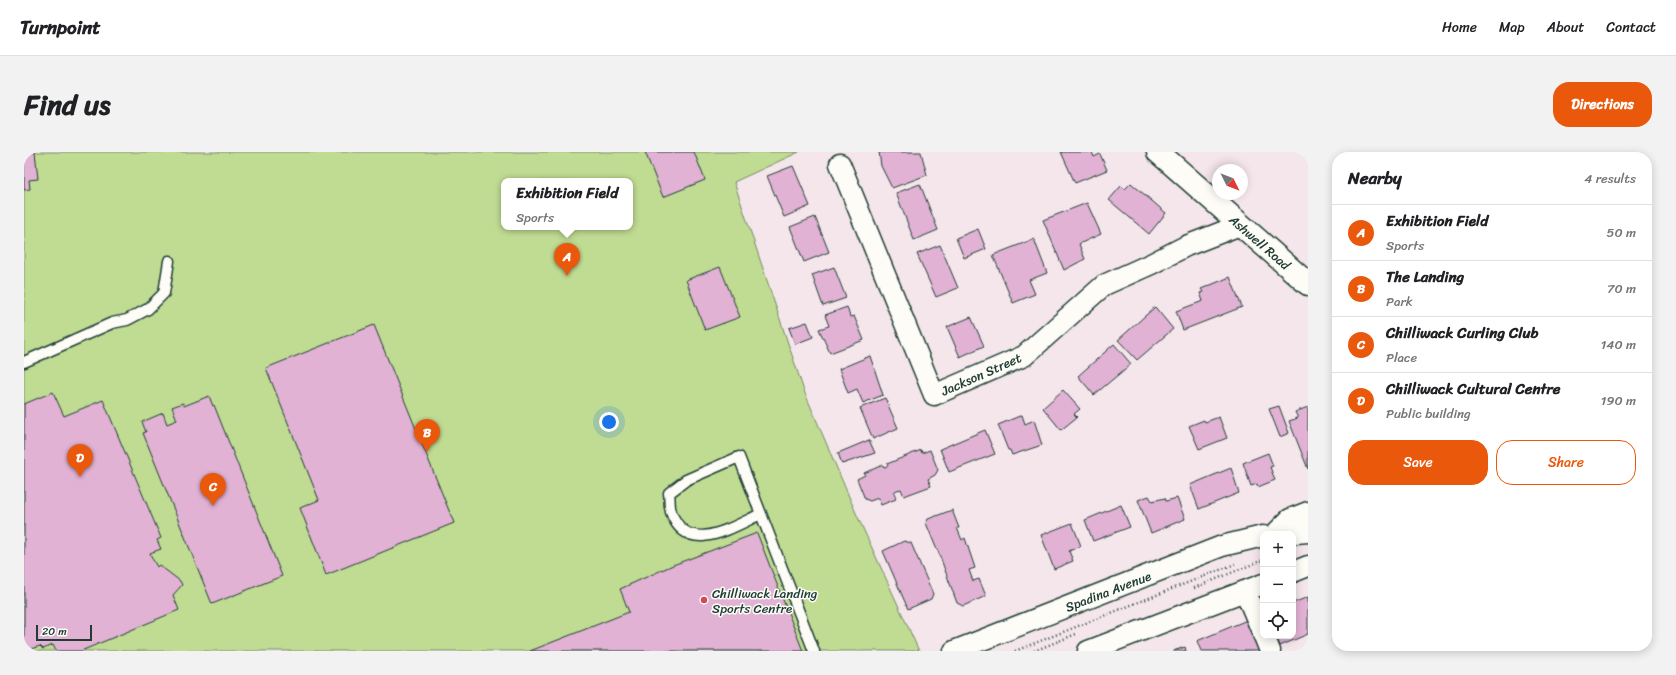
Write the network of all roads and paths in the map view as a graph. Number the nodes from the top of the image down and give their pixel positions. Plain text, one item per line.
1 (1158, 152) edge
2 (840, 164) dead end
3 (1240, 225) junction
4 (169, 261) dead end
5 (1308, 284) edge
6 (24, 362) edge
7 (1308, 512) edge
8 (761, 514) junction
9 (1278, 531) edge
10 (1308, 532) edge
11 (1296, 533) edge
12 (1260, 537) edge
13 (1241, 562) dead end
14 (1308, 566) edge
15 (1296, 571) edge
16 (1254, 588) edge
17 (1260, 619) edge
18 (1265, 639) edge
19 (814, 651) edge
20 (954, 651) edge
21 (1014, 651) edge
22 (1088, 651) edge
23 (1270, 651) edge

1 - 3 street, Ashwell Road
2 - 3 street, Jackson Street
3 - 5 street, Ashwell Road
4 - 6 lane
7 - 9 street
8 - 8 lane
8 - 19 lane
10 - 11 street
12 - 20 street, Spadina Avenue
13 - 21 path
14 - 15 street
16 - 17 street
16 - 22 street
18 - 23 street

